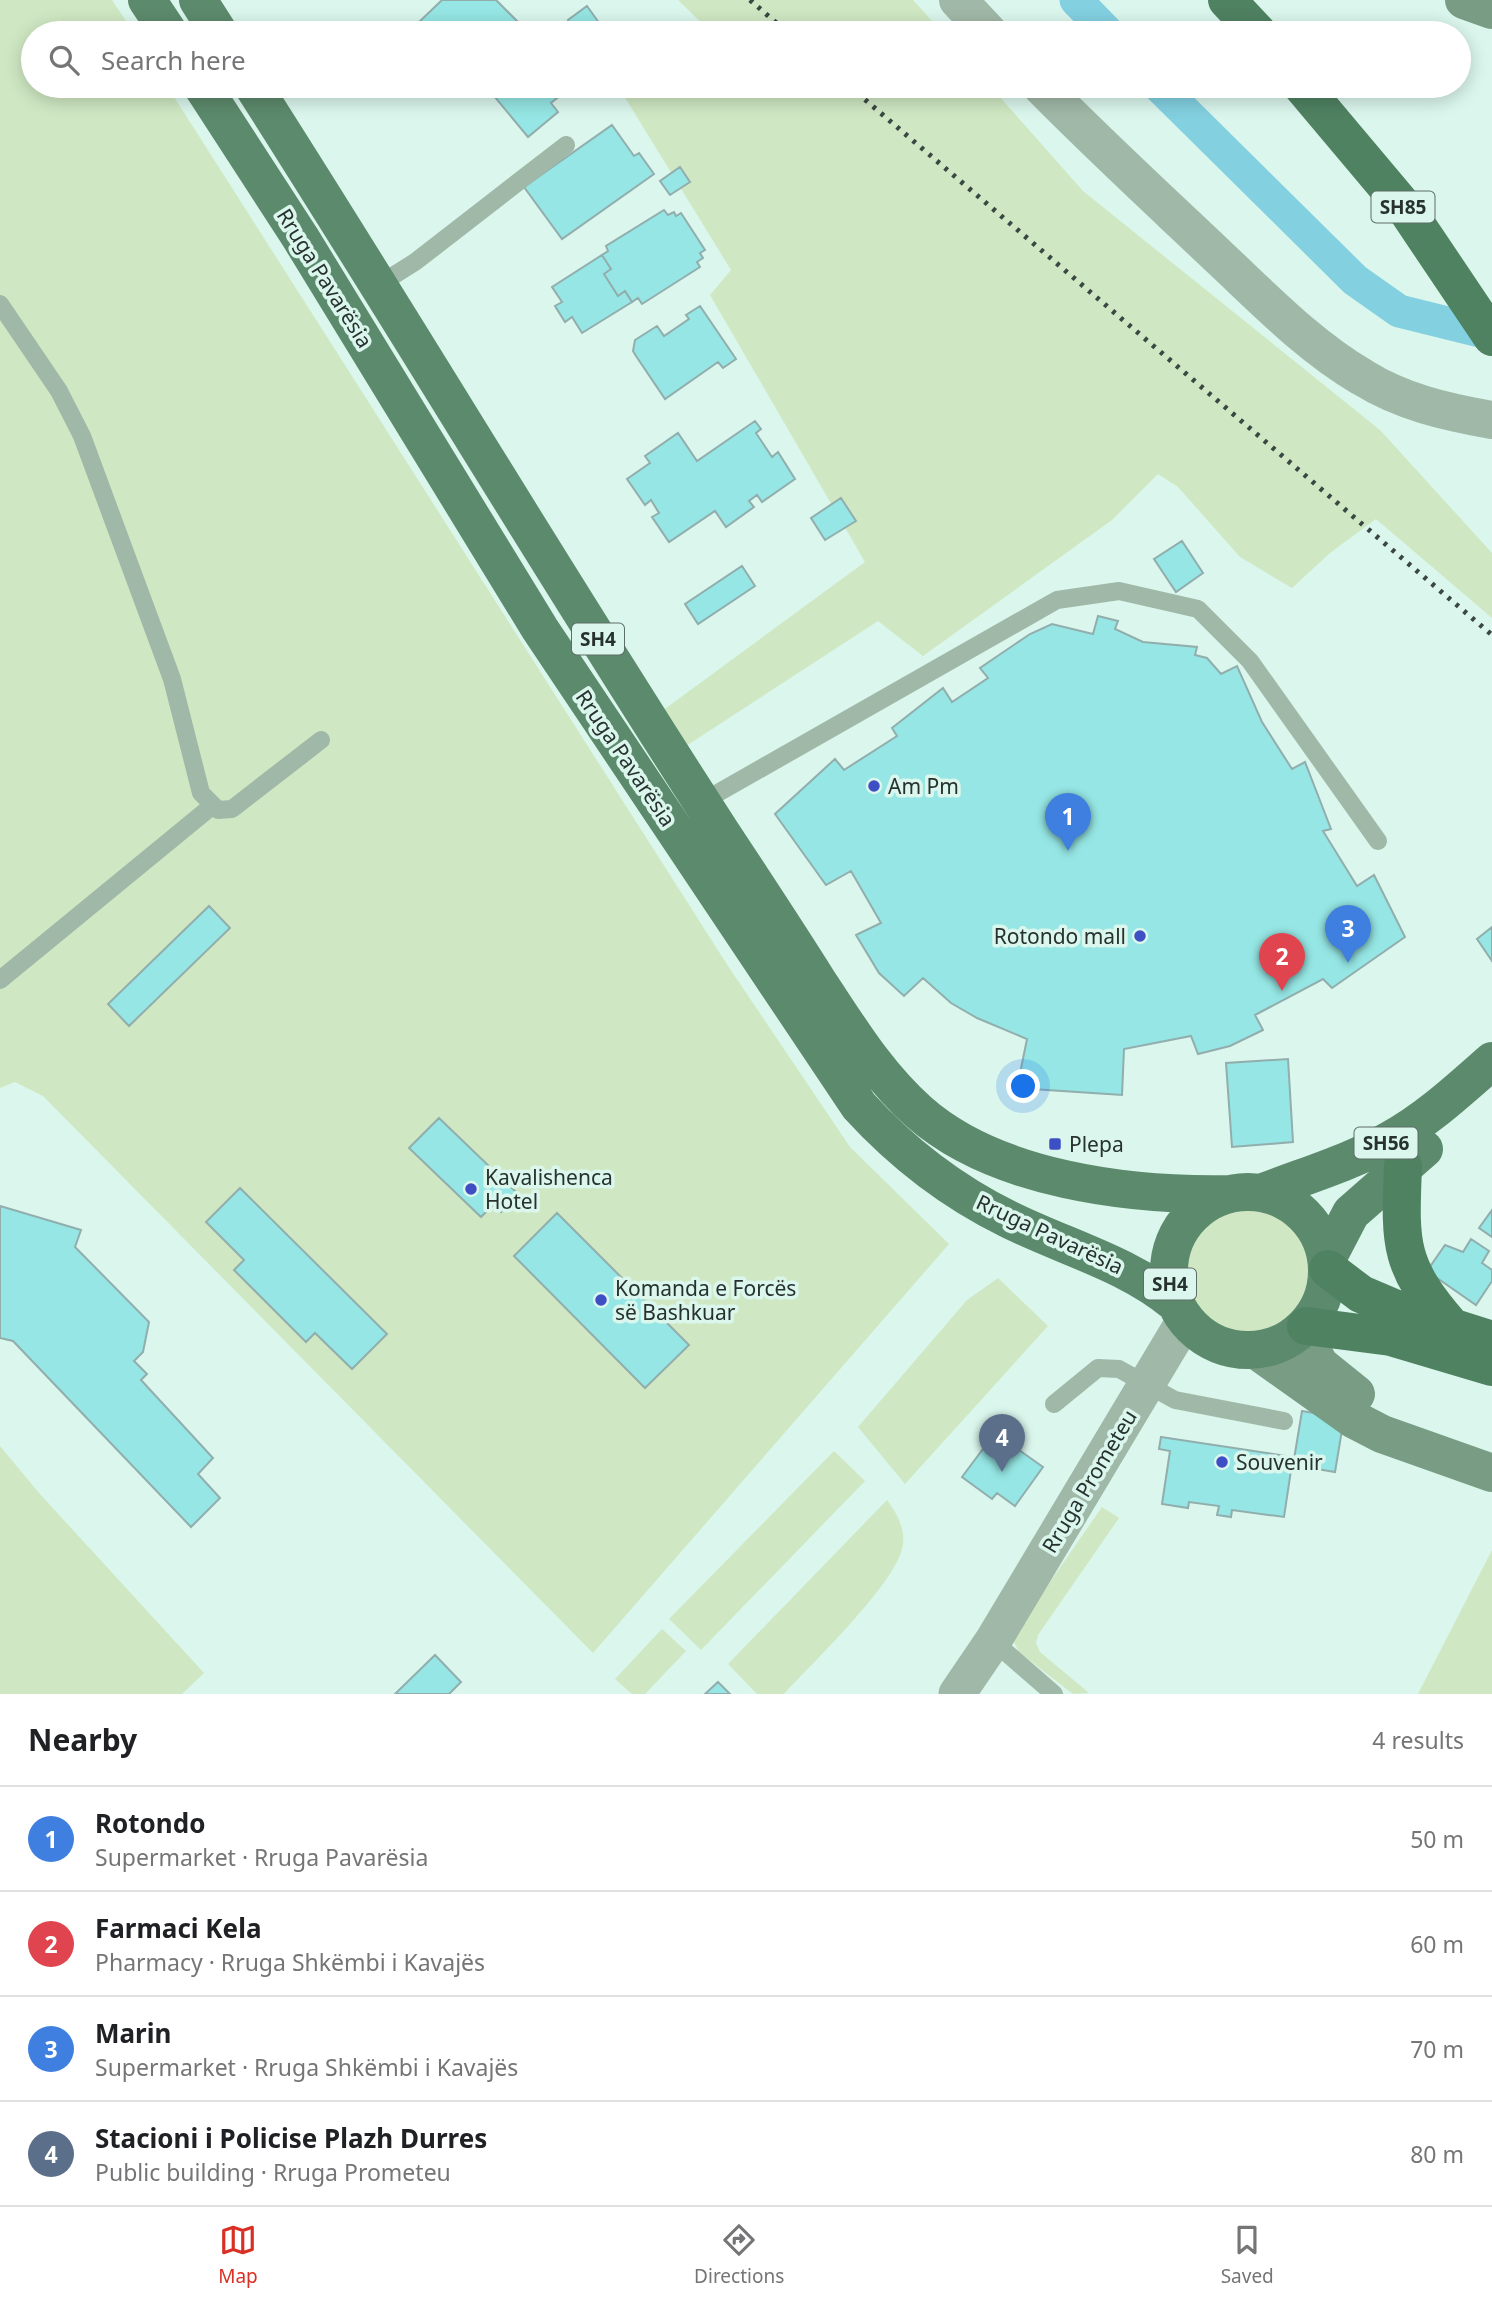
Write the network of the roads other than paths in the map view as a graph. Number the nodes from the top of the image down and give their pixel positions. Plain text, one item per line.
1 (147, 0) edge
2 (198, 0) edge
3 (958, 0) edge
4 (1227, 0) edge
5 (1464, 0) edge
6 (1492, 10) edge
7 (161, 21) edge
8 (211, 21) edge
9 (978, 21) edge
10 (1247, 21) edge
11 (210, 98) edge
12 (261, 98) edge
13 (1054, 98) edge
14 (1312, 98) edge
15 (566, 145) dead end
16 (380, 284) junction
17 (0, 304) edge
18 (1492, 337) edge
19 (1492, 420) edge
20 (321, 740) dead end
21 (702, 802) junction
22 (212, 806) junction
23 (1378, 841) dead end
24 (0, 980) edge
25 (1492, 1061) edge
26 (1492, 1093) edge
27 (1403, 1166) junction
28 (1245, 1193) junction
29 (1327, 1264) junction
30 (1180, 1312) junction
31 (1451, 1326) junction
32 (1303, 1329) junction
33 (1492, 1340) edge
34 (1256, 1350) junction
35 (1492, 1367) edge
36 (1148, 1384) junction
37 (1054, 1404) dead end
38 (1284, 1421) dead end
39 (1492, 1444) edge
40 (1492, 1473) edge
41 (993, 1641) junction
42 (957, 1694) edge
43 (1054, 1694) edge

1 - 7 main road
2 - 8 main road
3 - 9 street
4 - 10 highway
5 - 6 main road
11 - 30 main road, Rruga Pavarësia / SH4
12 - 16 main road, Rruga Pavarësia / SH4
13 - 19 street
14 - 18 highway, SH85
15 - 16 lane
16 - 21 main road, Rruga Pavarësia / SH4
17 - 22 lane
20 - 22 lane
21 - 23 lane
21 - 28 main road, Rruga Pavarësia / SH4
22 - 24 lane
25 - 28 main road, SH56
26 - 27 main road, SH56
27 - 29 main road, SH56
27 - 31 highway
28 - 29 main road, SH4
28 - 30 main road, SH4
29 - 31 highway
29 - 32 main road
30 - 34 main road, SH4
30 - 36 street, Rruga Prometeu
31 - 33 highway
32 - 34 main road, SH4
32 - 35 highway
32 - 39 main road
34 - 40 main road
36 - 37 lane
36 - 38 lane
36 - 41 street, Rruga Prometeu
41 - 42 street, Rruga Prometeu
41 - 43 lane

